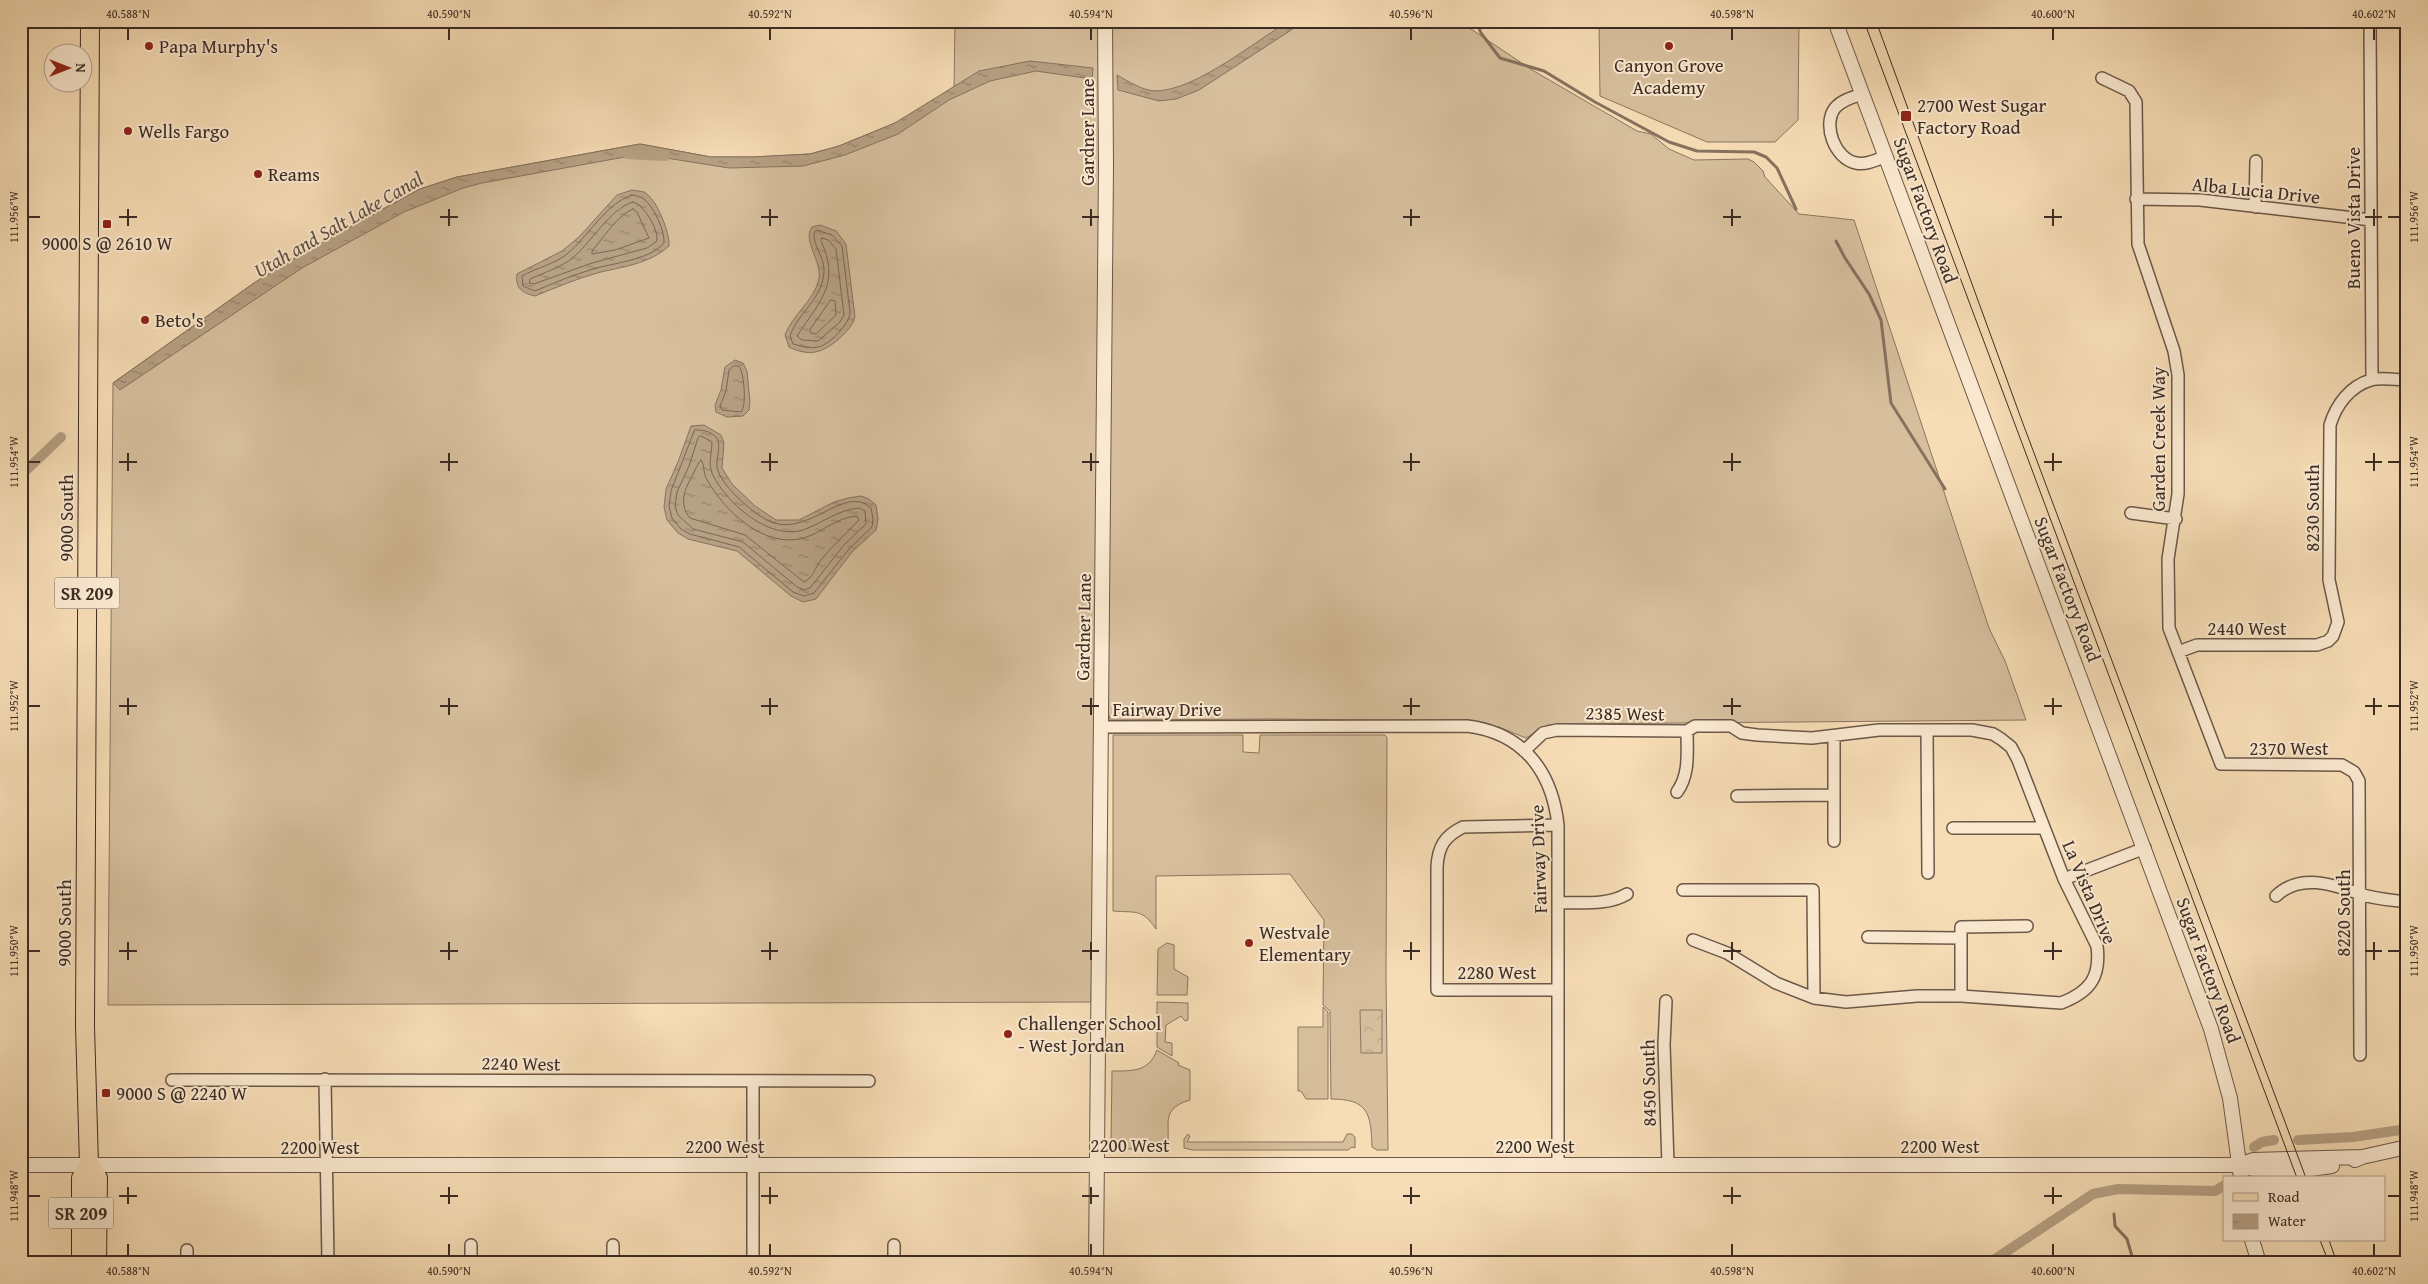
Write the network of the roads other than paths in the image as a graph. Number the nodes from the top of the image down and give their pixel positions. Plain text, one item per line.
1 (90, 21) edge
2 (1105, 21) edge
3 (1835, 21) edge
4 (2370, 21) edge
5 (2102, 78) dead end
6 (1863, 94) junction
7 (1886, 156) junction
8 (2256, 161) dead end
9 (2136, 199) junction
10 (2255, 207) junction
11 (2370, 220) junction
12 (2372, 379) junction
13 (2407, 380) edge
14 (2131, 513) dead end
15 (2176, 519) junction
16 (2317, 645) joint
17 (2178, 652) junction
18 (1100, 726) junction
19 (1732, 726) joint
20 (1927, 730) junction
21 (1687, 731) junction
22 (1834, 736) junction
23 (1524, 751) junction
24 (2221, 764) joint
25 (2354, 772) joint
26 (1677, 792) dead end
27 (1834, 795) junction
28 (1737, 796) dead end
29 (1558, 825) junction
30 (1953, 828) dead end
31 (2044, 828) junction
32 (1834, 841) dead end
33 (2145, 848) junction
34 (1928, 873) dead end
35 (2064, 878) junction
36 (1683, 890) dead end
37 (1627, 894) dead end
38 (2360, 894) junction
39 (2276, 896) dead end
40 (2407, 902) edge
41 (1558, 903) junction
42 (2027, 926) dead end
43 (1960, 932) junction
44 (1868, 938) dead end
45 (1692, 940) dead end
46 (1558, 990) junction
47 (1961, 996) junction
48 (1814, 998) junction
49 (1666, 1001) dead end
50 (2360, 1055) dead end
51 (325, 1079) junction
52 (172, 1080) dead end
53 (753, 1081) junction
54 (868, 1081) dead end
55 (2407, 1148) edge
56 (1097, 1164) junction
57 (1558, 1164) junction
58 (1668, 1164) junction
59 (21, 1165) edge
60 (89, 1165) junction
61 (753, 1165) junction
62 (326, 1166) junction
63 (2240, 1171) edge
64 (2253, 1242) edge
65 (471, 1245) dead end
66 (613, 1245) dead end
67 (894, 1245) dead end
68 (187, 1250) dead end
69 (81, 1263) edge
70 (98, 1263) edge
71 (187, 1263) edge
72 (328, 1263) edge
73 (471, 1263) edge
74 (613, 1263) edge
75 (753, 1263) edge
76 (894, 1263) edge
77 (1096, 1263) edge
78 (2259, 1263) edge

1 - 60 main road, 9000 South / SR 209
2 - 18 street, Gardner Lane
3 - 6 street, Sugar Factory Road
4 - 11 street, Bueno Vista Drive
5 - 9 street, Garden Creek Way
6 - 7 street, Sugar Factory Road
6 - 7 street
7 - 33 street, Sugar Factory Road
8 - 10 street
9 - 10 street, Alba Lucia Drive
9 - 15 street, Garden Creek Way
10 - 11 street, Alba Lucia Drive
11 - 12 street, Bueno Vista Drive
12 - 13 street
12 - 16 street, 8230 South
14 - 15 street
15 - 17 street, Garden Creek Way
16 - 17 street, 2440 West
17 - 24 street, Garden Creek Way
18 - 23 street, Fairway Drive
18 - 56 street, Gardner Lane
19 - 21 street, 2385 West
19 - 22 street, La Vista Drive
20 - 22 street, La Vista Drive
20 - 31 street, La Vista Drive
20 - 34 street
21 - 23 street, 2385 West
21 - 26 street
22 - 27 street
23 - 29 street, Fairway Drive
24 - 25 street, 2370 West
25 - 38 street, 8220 South
27 - 28 street
27 - 32 street
29 - 41 street, Fairway Drive
29 - 46 street, 2280 West
30 - 31 street
31 - 35 street, La Vista Drive
33 - 35 street
33 - 63 street, Sugar Factory Road
35 - 47 street, La Vista Drive
36 - 48 street
37 - 41 street
38 - 39 street
38 - 40 street
38 - 50 street, 8220 South
41 - 46 street, Fairway Drive
42 - 43 street
43 - 44 street
43 - 47 street
45 - 48 street, La Vista Drive
46 - 57 street, Fairway Drive
47 - 48 street, La Vista Drive
49 - 58 street, 8450 South
51 - 52 street, 2240 West
51 - 53 street, 2240 West
51 - 62 street
53 - 54 street, 2240 West
53 - 61 street
55 - 63 street, 2200 West
56 - 57 street, 2200 West
56 - 61 street, 2200 West
56 - 77 street, Gardner Lane
57 - 58 street, 2200 West
58 - 63 street, 2200 West
59 - 60 street, 2200 West
60 - 62 street, 2200 West
60 - 69 main road, 9000 South / SR 209
60 - 70 main road, 9000 South / SR 209
61 - 62 street, 2200 West
61 - 75 street
62 - 72 street
64 - 78 street
65 - 73 street
66 - 74 street
67 - 76 street
68 - 71 street

